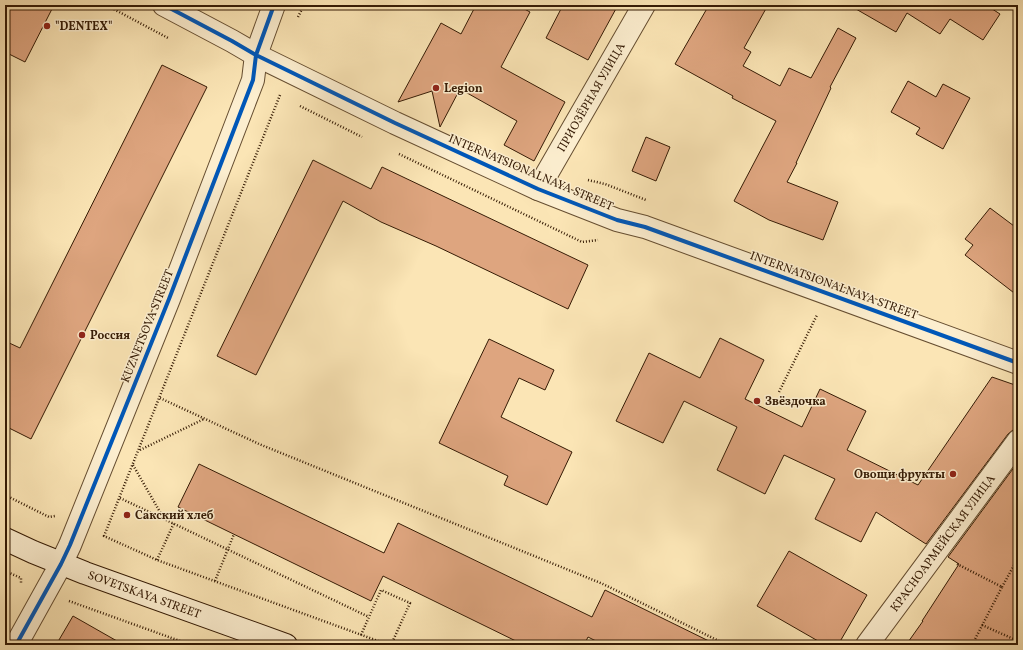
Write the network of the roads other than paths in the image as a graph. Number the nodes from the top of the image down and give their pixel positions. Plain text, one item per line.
1 (164, 5) edge
2 (274, 5) edge
3 (644, 5) edge
4 (256, 55) junction
5 (538, 189) junction
6 (1018, 362) edge
7 (1018, 441) edge
8 (5, 539) edge
9 (61, 564) junction
10 (16, 645) edge
11 (286, 645) edge
12 (867, 645) edge

1 - 4 street, INTERNATSIONALNAYA STREET
2 - 4 street, KUZNETSOVA STREET
3 - 5 street, ПРИОЗЁРНАЯ УЛИЦА
4 - 5 street, INTERNATSIONALNAYA STREET
4 - 9 street, KUZNETSOVA STREET
5 - 6 street, INTERNATSIONALNAYA STREET
7 - 12 street, КРАСНОАРМЕЙСКАЯ УЛИЦА
8 - 9 street, SOVETSKAYA STREET
9 - 10 street, KUZNETSOVA STREET
9 - 11 street, SOVETSKAYA STREET

